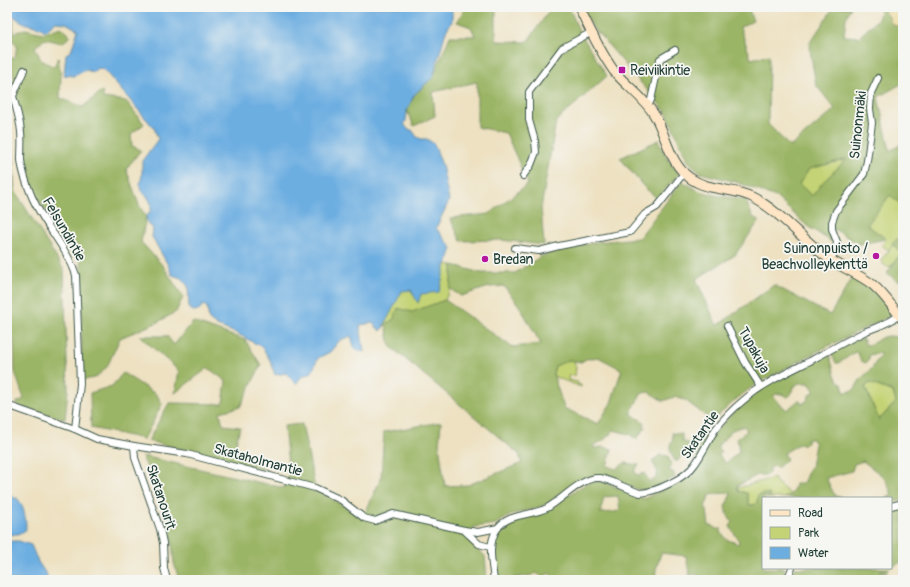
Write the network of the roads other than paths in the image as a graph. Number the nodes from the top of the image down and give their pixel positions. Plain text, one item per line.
1 (579, 7) edge
2 (592, 32) junction
3 (675, 50) dead end
4 (24, 70) dead end
5 (878, 78) dead end
6 (648, 106) junction
7 (684, 173) junction
8 (523, 176) dead end
9 (515, 248) dead end
10 (831, 260) junction
11 (901, 317) edge
12 (726, 326) dead end
13 (761, 387) junction
14 (7, 405) edge
15 (75, 429) junction
16 (134, 446) junction
17 (903, 503) edge
18 (892, 506) edge
19 (498, 528) junction
20 (464, 530) junction
21 (490, 547) junction
22 (792, 569) edge
23 (167, 580) edge
24 (494, 580) edge
25 (787, 580) edge

1 - 2 street
2 - 6 street
2 - 8 street
3 - 6 street
4 - 15 street, Felsundintie
5 - 10 street, Suinonmäki
6 - 7 street
7 - 9 street
7 - 10 street
10 - 11 street
11 - 13 street, Skatantie
12 - 13 street, Tupakuja
13 - 19 street, Skatantie
14 - 15 street, Skataholmantie
15 - 16 street, Skataholmantie
16 - 20 street, Skataholmantie
16 - 23 street, Skatanourit
17 - 18 street
19 - 20 street, Skataholmantie
19 - 21 street
20 - 21 street
21 - 24 street
22 - 25 street

